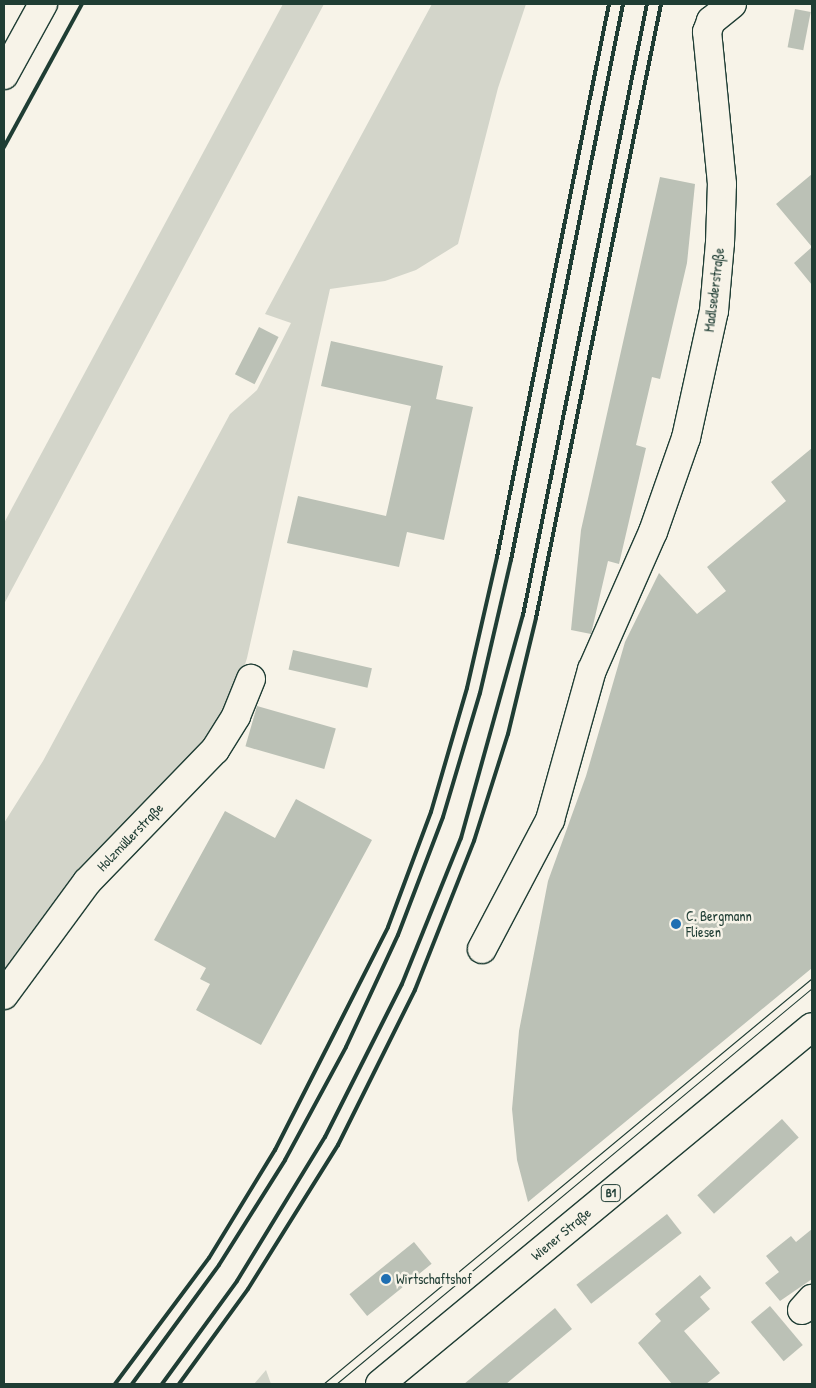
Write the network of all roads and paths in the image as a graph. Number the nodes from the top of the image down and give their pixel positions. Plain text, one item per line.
1 (42, 4) edge
2 (732, 4) edge
3 (4, 75) edge
4 (251, 679) dead end
5 (482, 949) dead end
6 (4, 995) edge
7 (812, 1027) edge
8 (380, 1384) edge

1 - 3 street
2 - 5 street, Madlsederstraße
4 - 6 street, Holzmüllerstraße
7 - 8 street, Wiener Straße / B1

